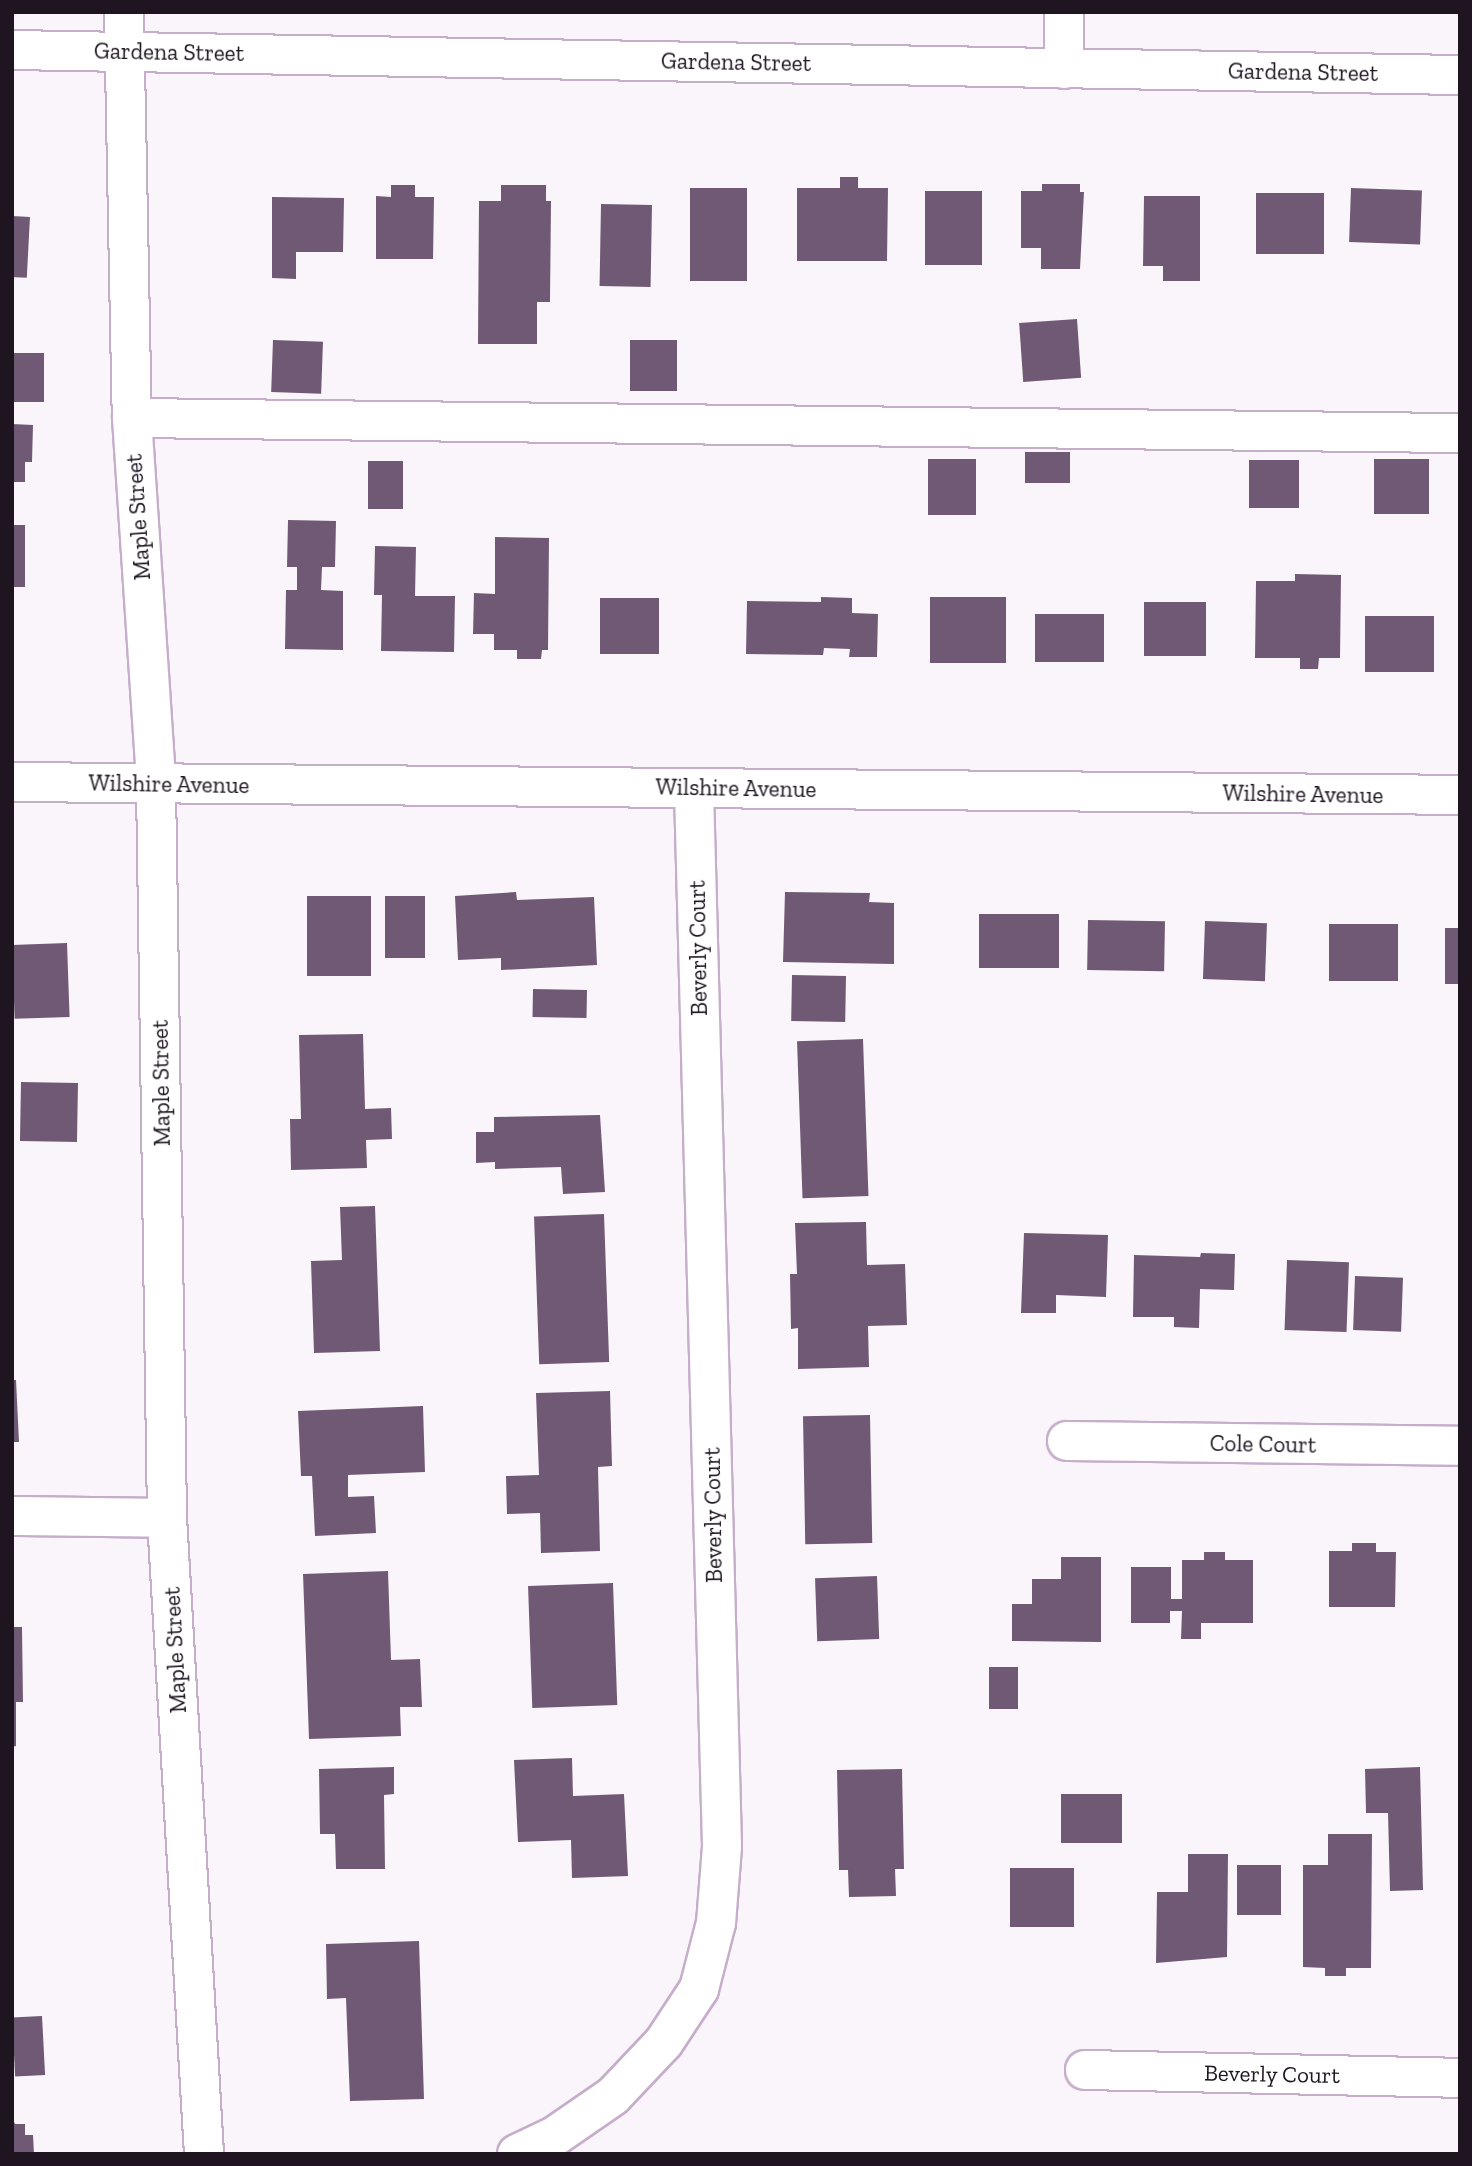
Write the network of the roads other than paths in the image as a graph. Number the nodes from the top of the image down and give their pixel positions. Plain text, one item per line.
1 (124, 12) edge
2 (1064, 12) edge
3 (12, 50) edge
4 (125, 50) junction
5 (1064, 69) junction
6 (1460, 75) edge
7 (132, 418) junction
8 (1460, 433) edge
9 (12, 782) edge
10 (156, 784) junction
11 (694, 788) junction
12 (1460, 795) edge
13 (1067, 1441) dead end
14 (1460, 1446) edge
15 (12, 1516) edge
16 (167, 1518) junction
17 (1085, 2070) dead end
18 (1460, 2078) edge
19 (204, 2154) edge
20 (517, 2154) edge

1 - 4 street, Maple Street
2 - 5 street
3 - 4 street, Gardena Street
4 - 5 street, Gardena Street
4 - 7 street, Maple Street
5 - 6 street, Gardena Street
7 - 8 street
7 - 10 street, Maple Street
9 - 10 street, Wilshire Avenue
10 - 11 street, Wilshire Avenue
10 - 16 street, Maple Street
11 - 12 street, Wilshire Avenue
11 - 20 street, Beverly Court
13 - 14 street, Cole Court
15 - 16 street
16 - 19 street, Maple Street
17 - 18 street, Beverly Court

